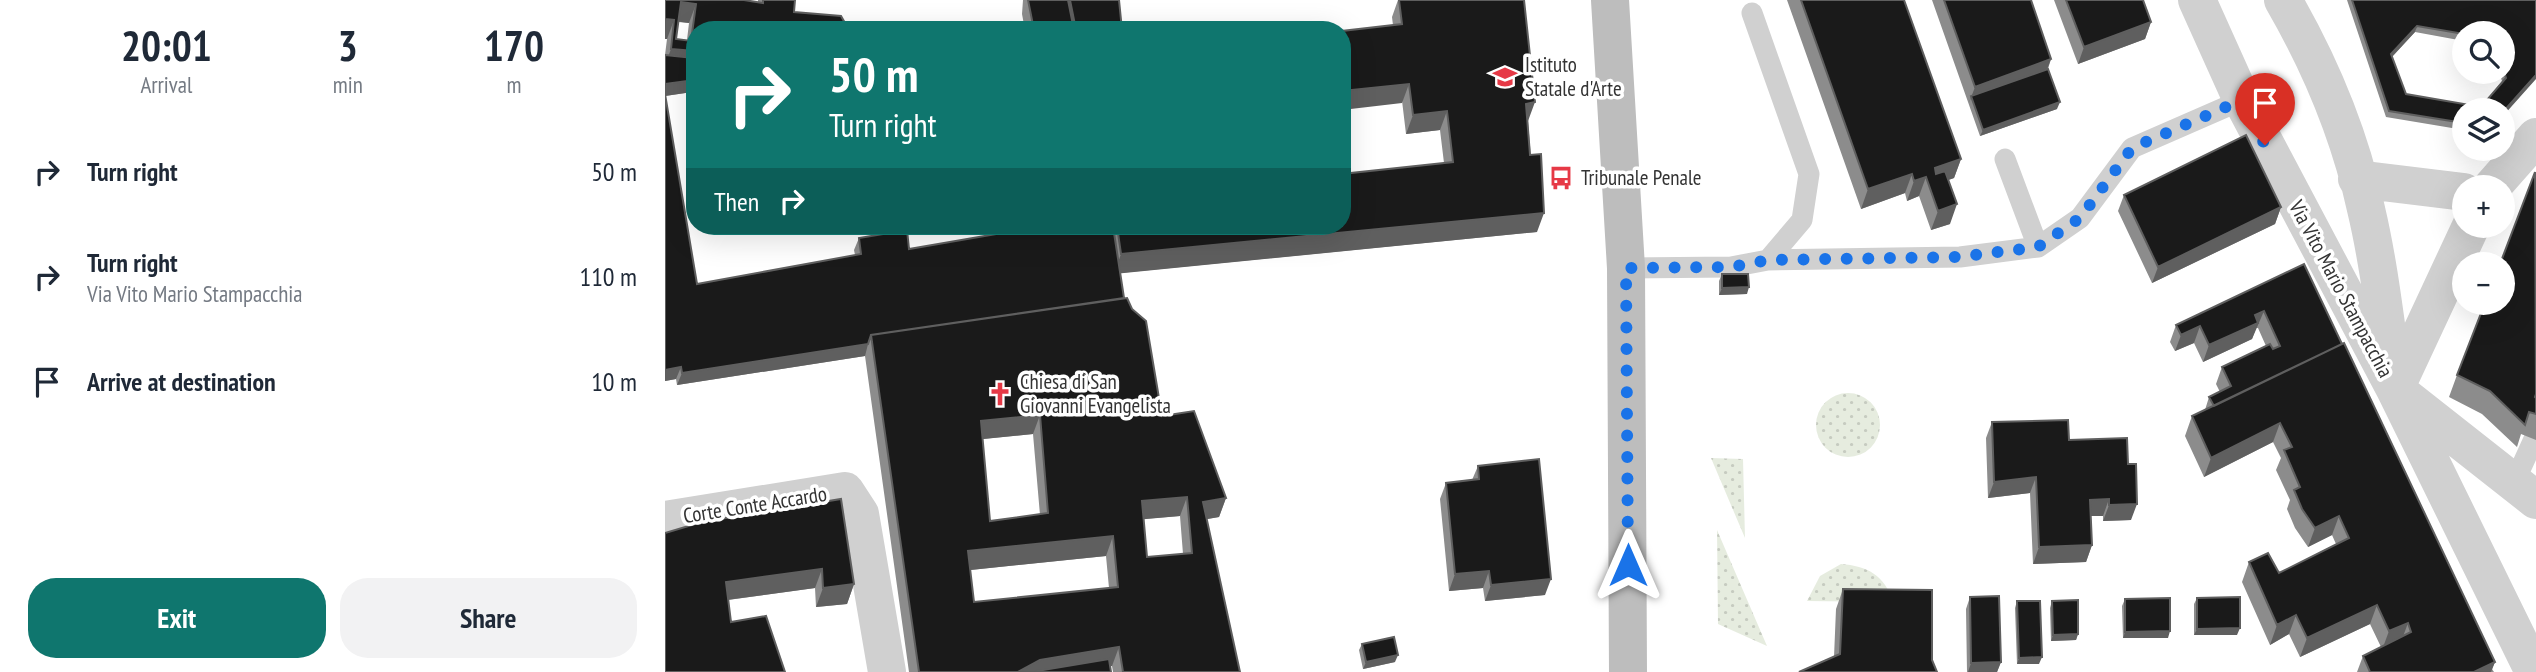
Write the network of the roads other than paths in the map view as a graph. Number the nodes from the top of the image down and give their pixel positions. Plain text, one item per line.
1 (1610, 0) edge
2 (2197, 0) edge
3 (2283, 0) edge
4 (1752, 13) dead end
5 (2242, 100) junction
6 (2536, 137) edge
7 (2005, 159) dead end
8 (2503, 175) edge
9 (2357, 178) junction
10 (2452, 190) edge
11 (2465, 238) edge
12 (2038, 247) junction
13 (1768, 260) junction
14 (1626, 268) junction
15 (2395, 390) junction
16 (2534, 439) edge
17 (2525, 491) edge
18 (665, 520) edge
19 (887, 672) edge
20 (1628, 672) edge
21 (2534, 672) edge

1 - 14 street
2 - 5 street, Via Vito Mario Stampacchia
3 - 9 street, Via Vito Mario Stampacchia
4 - 13 lane
5 - 12 lane
5 - 15 street, Via Vito Mario Stampacchia
6 - 8 street
7 - 12 lane
9 - 10 street
9 - 15 street, Via Vito Mario Stampacchia
11 - 15 street
12 - 13 lane
13 - 14 lane
14 - 20 street
15 - 17 street, Via Vito Mario Stampacchia
15 - 21 street, Via Vito Mario Stampacchia
16 - 17 lane
18 - 19 street, Corte Conte Accardo

